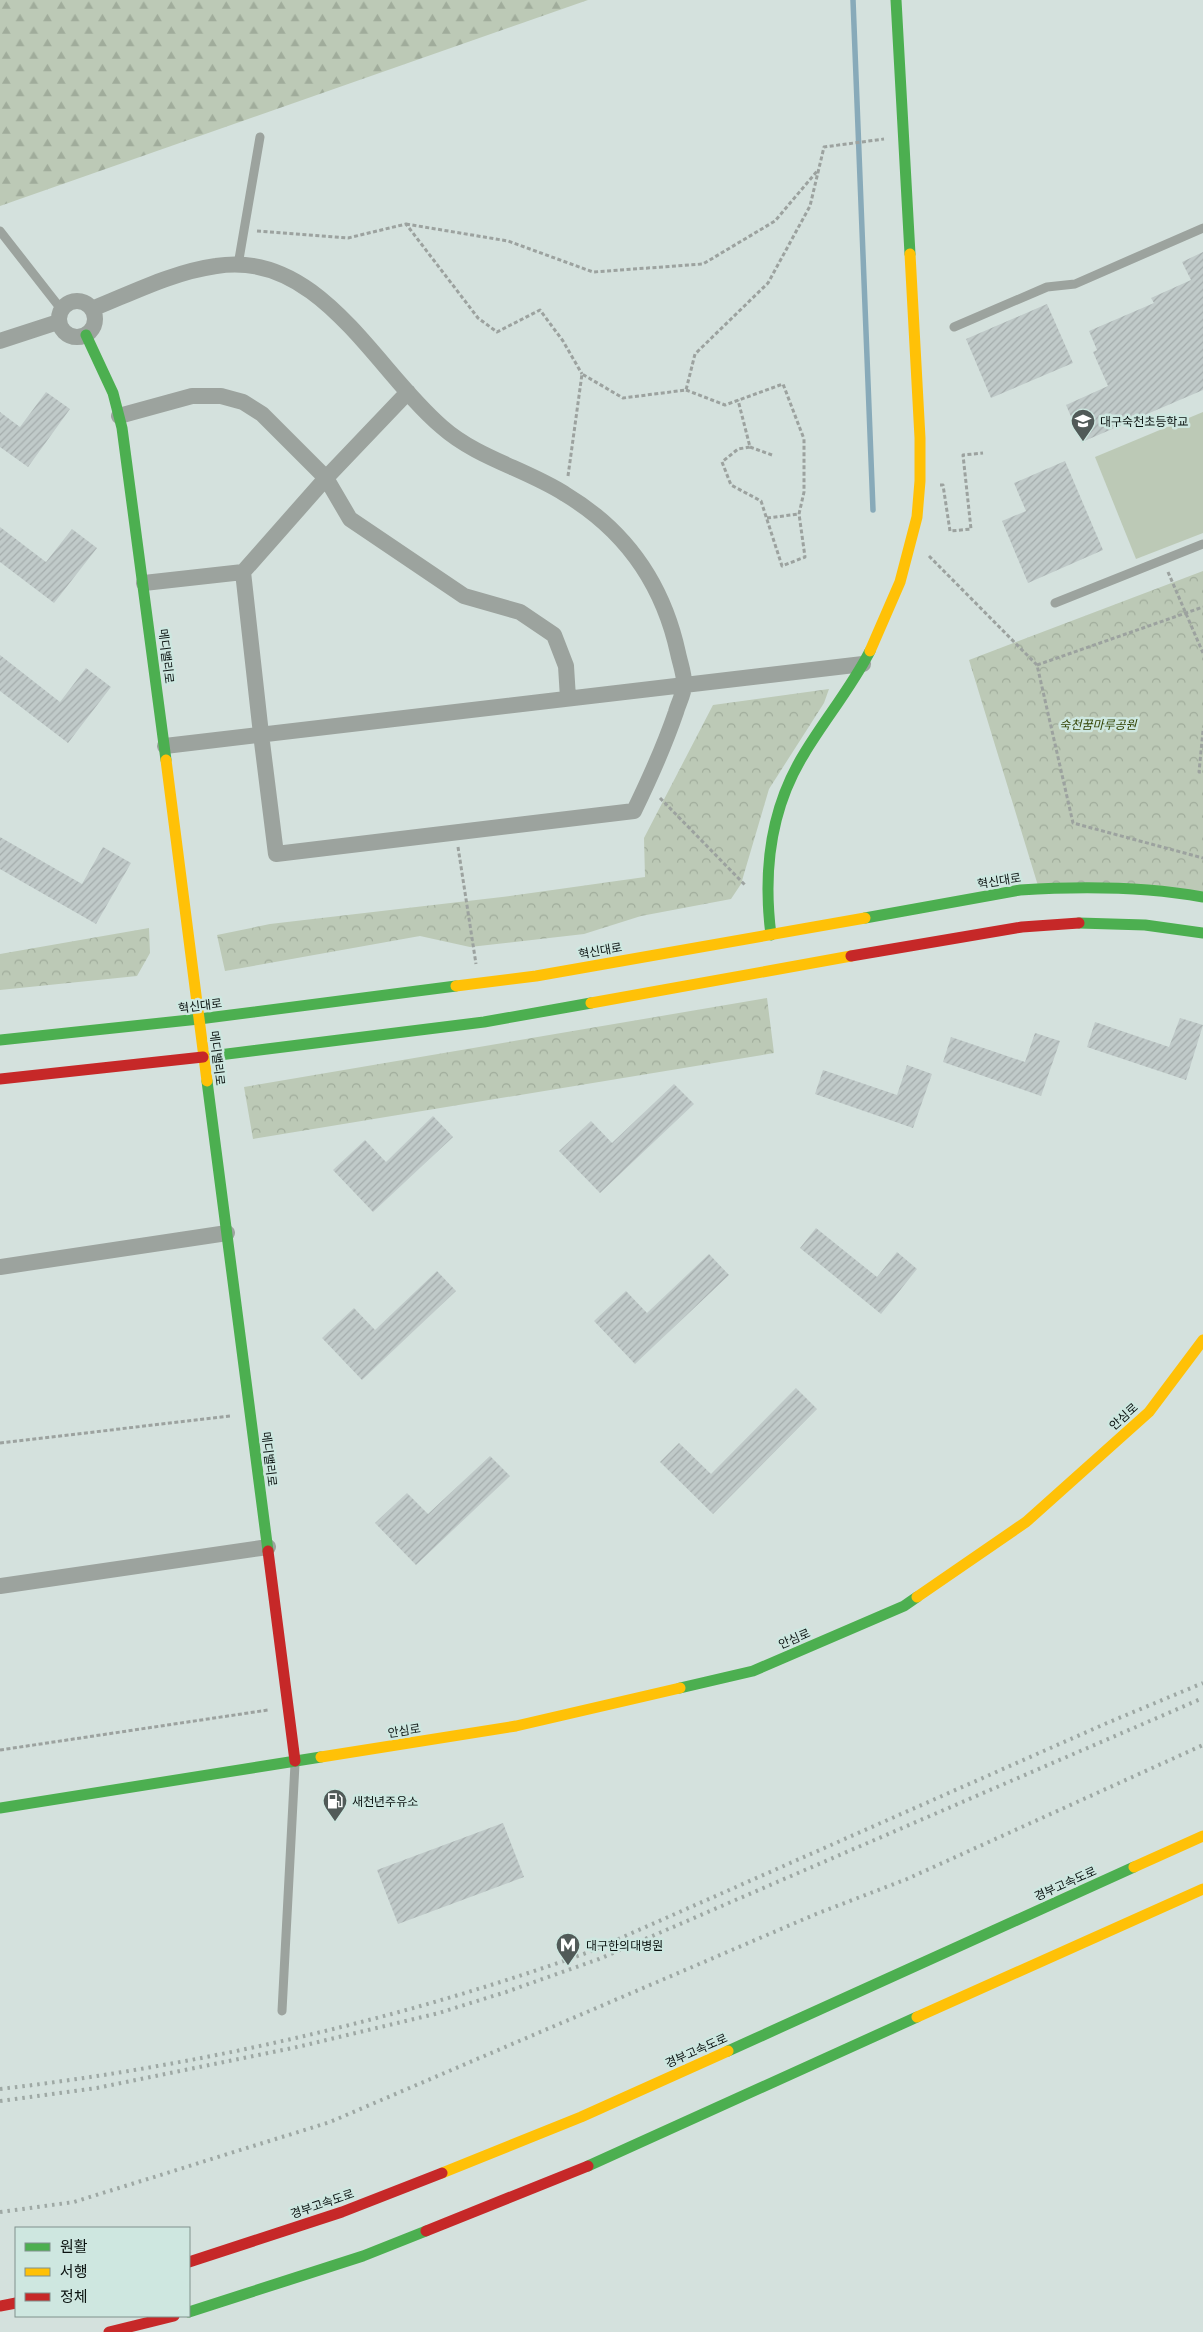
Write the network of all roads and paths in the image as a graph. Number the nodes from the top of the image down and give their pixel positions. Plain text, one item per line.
1 (896, 0) edge
2 (903, 136) junction
3 (260, 137) dead end
4 (819, 170) junction
5 (406, 224) junction
6 (1203, 228) edge
7 (244, 230) junction
8 (0, 231) edge
9 (238, 265) junction
10 (92, 309) junction
11 (60, 315) junction
12 (954, 327) dead end
13 (86, 335) junction
14 (0, 341) edge
15 (582, 374) junction
16 (686, 390) junction
17 (408, 392) junction
18 (738, 400) junction
19 (119, 416) junction
20 (750, 447) junction
21 (983, 452) dead end
22 (772, 455) dead end
23 (326, 478) junction
24 (920, 484) junction
25 (565, 494) junction
26 (800, 514) junction
27 (767, 518) junction
28 (912, 540) junction
29 (1203, 544) edge
30 (1163, 560) junction
31 (243, 572) junction
32 (144, 583) junction
33 (1055, 603) dead end
34 (1203, 607) edge
35 (1203, 653) edge
36 (863, 664) junction
37 (1037, 665) junction
38 (685, 685) junction
39 (568, 698) junction
40 (1203, 731) edge
41 (261, 734) junction
42 (164, 746) junction
43 (1203, 772) edge
44 (647, 785) junction
45 (456, 832) junction
46 (1203, 858) edge
47 (747, 887) dead end
48 (1203, 897) edge
49 (1203, 933) edge
50 (771, 934) junction
51 (479, 983) junction
52 (200, 1019) junction
53 (0, 1040) edge
54 (204, 1057) junction
55 (0, 1079) edge
56 (227, 1233) junction
57 (0, 1267) edge
58 (1203, 1340) edge
59 (250, 1414) junction
60 (0, 1443) edge
61 (268, 1547) junction
62 (0, 1586) edge
63 (288, 1707) junction
64 (0, 1750) edge
65 (295, 1761) junction
66 (0, 1808) edge
67 (1203, 1836) edge
68 (1203, 1889) edge
69 (282, 2011) dead end
70 (190, 2262) edge
71 (15, 2303) edge
72 (0, 2306) edge
73 (190, 2312) edge
74 (170, 2317) edge
75 (109, 2332) edge

1 - 2 main road
2 - 4 path
2 - 24 main road
3 - 7 lane
4 - 5 path
4 - 16 path
5 - 7 path
5 - 15 path
6 - 12 lane
7 - 9 lane
8 - 11 lane
9 - 10 street
9 - 17 street
10 - 11 street
10 - 13 street
11 - 13 street
11 - 14 street
13 - 19 main road, 메디밸리로
15 - 16 path
15 - 25 path
16 - 18 path
17 - 23 street
17 - 25 street
18 - 20 path
18 - 26 path
19 - 23 street
19 - 32 main road, 메디밸리로
20 - 22 path
20 - 27 path
21 - 24 path
23 - 31 street
23 - 39 street
24 - 28 main road
25 - 38 street
26 - 27 path
26 - 27 path
28 - 36 main road
28 - 37 path
29 - 30 lane
30 - 33 lane
30 - 35 path
31 - 32 street
31 - 41 street
32 - 42 main road, 메디밸리로
34 - 37 path
36 - 38 street
36 - 50 main road
37 - 46 path
38 - 39 street
38 - 44 street
39 - 41 street
40 - 43 path
41 - 42 street
41 - 45 street
42 - 52 main road, 메디밸리로
44 - 45 street
44 - 47 path
45 - 51 path
48 - 50 main road, 혁신대로
49 - 54 main road
50 - 51 main road, 혁신대로
51 - 52 main road, 혁신대로
52 - 53 main road, 혁신대로
52 - 54 main road, 메디밸리로
54 - 55 main road
54 - 56 main road, 메디밸리로
56 - 57 street
56 - 59 main road, 메디밸리로
58 - 65 main road, 안심로
59 - 60 path
59 - 61 main road, 메디밸리로
61 - 62 street
61 - 63 main road, 메디밸리로
63 - 64 path
63 - 65 main road, 메디밸리로
65 - 66 main road, 안심로
65 - 69 lane
67 - 70 main road, 경부고속도로
68 - 73 main road
71 - 72 main road
74 - 75 main road

